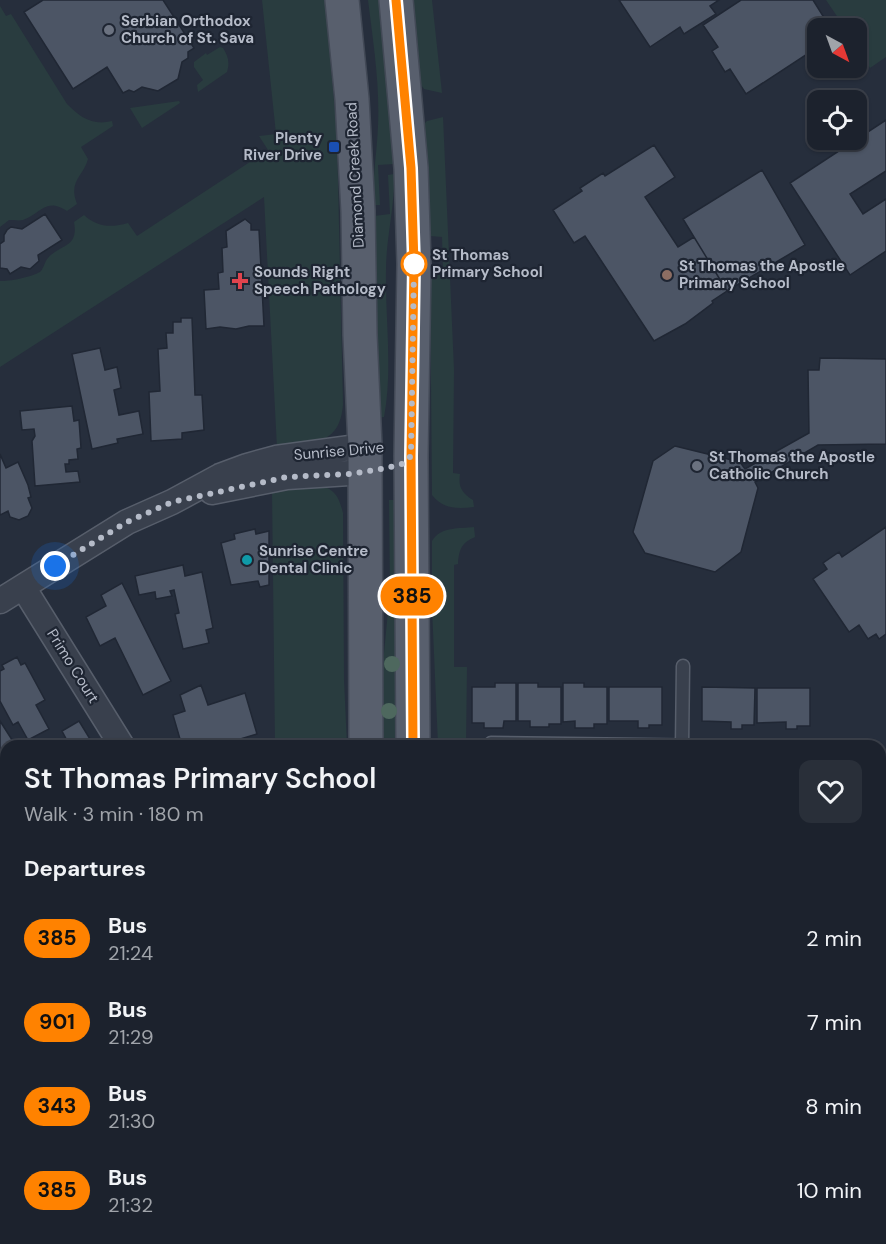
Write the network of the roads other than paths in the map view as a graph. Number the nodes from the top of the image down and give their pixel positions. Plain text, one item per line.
1 (342, 0) edge
2 (396, 0) edge
3 (411, 456) junction
4 (365, 459) junction
5 (23, 587) junction
6 (0, 601) edge
7 (683, 666) dead end
8 (118, 740) edge
9 (366, 740) edge
10 (413, 740) edge
11 (682, 740) edge

1 - 4 main road, Diamond Creek Road
2 - 3 main road
3 - 4 main road, Sunrise Drive
3 - 10 main road
4 - 5 street, Sunrise Drive
4 - 9 main road, Diamond Creek Road
5 - 6 street, Sunrise Drive
5 - 8 street, Primo Court
7 - 11 lane

